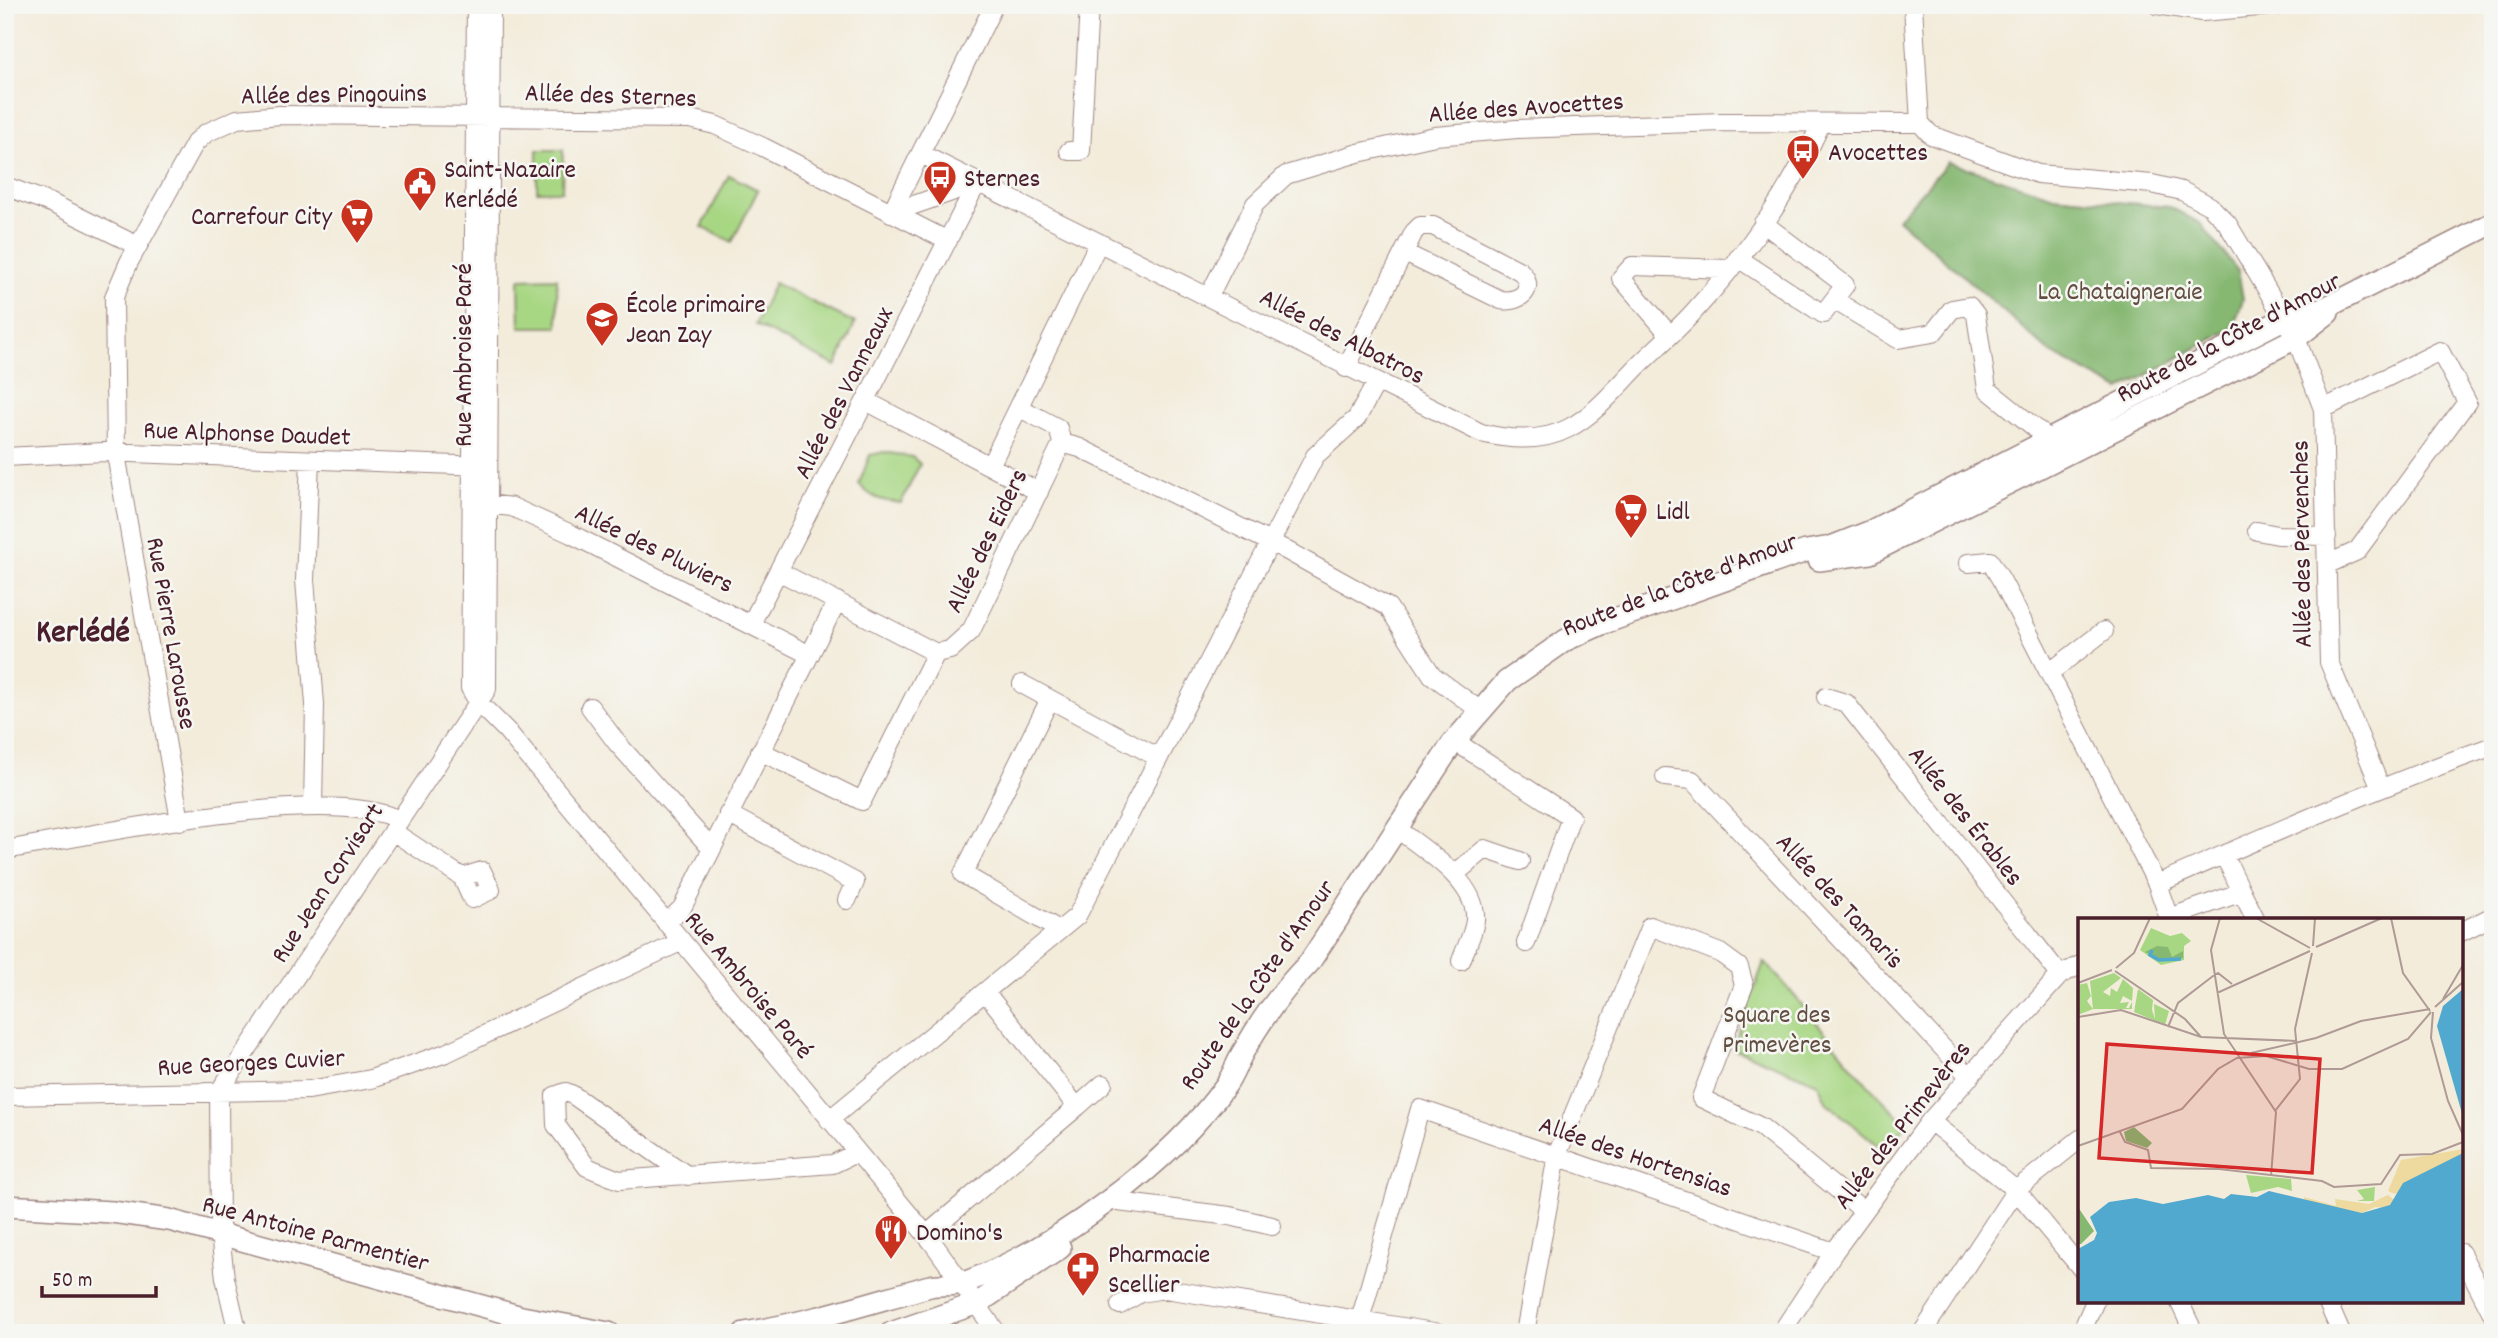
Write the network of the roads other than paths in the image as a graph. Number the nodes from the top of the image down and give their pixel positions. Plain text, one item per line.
1 (476, 5) edge
2 (491, 5) edge
3 (994, 5) edge
4 (1089, 5) edge
5 (1913, 5) edge
6 (2157, 5) edge
7 (2282, 5) edge
8 (483, 118) junction
9 (1920, 123) junction
10 (1821, 124) junction
11 (1069, 151) dead end
12 (921, 154) junction
13 (977, 183) junction
14 (5, 186) edge
15 (891, 212) junction
16 (1763, 223) junction
17 (2493, 223) edge
18 (2493, 231) edge
19 (948, 241) junction
20 (1098, 244) junction
21 (138, 246) junction
22 (1405, 253) junction
23 (1734, 263) junction
24 (1209, 296) junction
25 (1834, 300) junction
26 (2284, 319) junction
27 (1669, 334) junction
28 (2296, 338) junction
29 (1346, 368) junction
30 (1376, 383) junction
31 (866, 401) junction
32 (1020, 408) junction
33 (2323, 409) junction
34 (2050, 440) junction
35 (1062, 443) junction
36 (116, 454) junction
37 (5, 457) edge
38 (310, 460) junction
39 (480, 466) junction
40 (990, 466) junction
41 (1039, 492) junction
42 (480, 503) junction
43 (2258, 531) dead end
44 (2327, 536) junction
45 (1269, 543) junction
46 (1968, 563) dead end
47 (2328, 564) junction
48 (780, 572) junction
49 (837, 601) junction
50 (751, 624) junction
51 (2104, 631) dead end
52 (936, 653) junction
53 (810, 655) junction
54 (2049, 673) junction
55 (1022, 684) dead end
56 (1826, 697) dead end
57 (1050, 699) junction
58 (478, 702) junction
59 (590, 707) dead end
60 (1482, 712) junction
61 (1459, 744) junction
62 (2493, 746) edge
63 (760, 751) junction
64 (1159, 758) junction
65 (1665, 777) dead end
66 (2380, 786) junction
67 (313, 806) junction
68 (728, 814) junction
69 (180, 821) junction
70 (395, 825) junction
71 (1399, 831) junction
72 (711, 848) junction
73 (5, 850) edge
74 (2224, 855) junction
75 (1520, 862) dead end
76 (1456, 873) junction
77 (462, 877) dead end
78 (2157, 884) junction
79 (2242, 892) junction
80 (847, 900) dead end
81 (2493, 916) edge
82 (2168, 918) edge
83 (2171, 918) edge
84 (2255, 918) edge
85 (666, 923) junction
86 (1059, 930) junction
87 (2463, 931) edge
88 (680, 942) junction
89 (1526, 943) dead end
90 (1461, 961) dead end
91 (2078, 966) edge
92 (2060, 975) junction
93 (986, 993) junction
94 (1970, 1077) junction
95 (1103, 1084) dead end
96 (219, 1092) junction
97 (5, 1096) edge
98 (1077, 1107) junction
99 (829, 1120) junction
100 (1930, 1121) junction
101 (2078, 1141) edge
102 (856, 1153) junction
103 (1557, 1154) junction
104 (688, 1176) junction
105 (2016, 1190) junction
106 (1118, 1202) junction
107 (5, 1206) edge
108 (1864, 1211) junction
109 (1272, 1226) dead end
110 (220, 1234) junction
111 (926, 1235) junction
112 (1834, 1252) junction
113 (2463, 1257) edge
114 (2078, 1265) edge
115 (963, 1284) junction
116 (2094, 1303) edge
117 (2180, 1303) edge
118 (2328, 1303) edge
119 (978, 1304) junction
120 (1120, 1305) dead end
121 (2493, 1315) edge
122 (1360, 1320) junction
123 (238, 1333) edge
124 (609, 1333) edge
125 (744, 1333) edge
126 (891, 1333) edge
127 (997, 1333) edge
128 (1440, 1333) edge
129 (1525, 1333) edge
130 (1780, 1333) edge
131 (1922, 1333) edge
132 (2081, 1333) edge
133 (2194, 1333) edge
134 (2341, 1333) edge

1 - 8 street, Rue Ambroise Paré
2 - 8 street, Rue Ambroise Paré
3 - 12 street
4 - 11 street
5 - 9 street
6 - 7 street
8 - 15 street, Allée des Sternes
8 - 21 street, Allée des Pingouins
8 - 39 street, Rue Ambroise Paré
9 - 10 street, Allée des Avocettes
9 - 26 street, Allée des Pervenches
10 - 16 street, Allée des Albatros
10 - 24 street, Allée des Avocettes
12 - 13 street, Allée des Albatros
12 - 15 street
13 - 15 street
13 - 19 street, Allée des Vanneaux
13 - 20 street, Allée des Albatros
14 - 21 street
15 - 19 street, Allée des Sternes
16 - 23 street, Allée des Albatros
16 - 25 street
17 - 26 main road, Route de la Côte d'Amour
18 - 28 main road, Route de la Côte d'Amour
19 - 31 street, Allée des Vanneaux
20 - 24 street, Allée des Albatros
20 - 32 street
21 - 36 street, Allée des Pingouins
22 - 22 street
22 - 29 street
23 - 25 street
23 - 27 street, Allée des Albatros
23 - 27 street
24 - 29 street, Allée des Albatros
25 - 34 street
26 - 28 street, Allée des Pervenches
26 - 34 main road, Route de la Côte d'Amour
27 - 30 street, Allée des Albatros
28 - 33 street, Allée des Pervenches
28 - 61 main road, Route de la Côte d'Amour
29 - 30 street, Allée des Albatros
30 - 45 street
31 - 40 street
31 - 48 street, Allée des Vanneaux
32 - 35 street
32 - 40 street
33 - 44 street, Allée des Pervenches
33 - 47 street
34 - 60 main road, Route de la Côte d'Amour
35 - 41 street, Allée des Eiders
35 - 45 street
36 - 37 street, Rue Alphonse Daudet
36 - 38 street, Rue Alphonse Daudet
36 - 69 street, Rue Pierre Larousse
38 - 39 street, Rue Alphonse Daudet
38 - 67 street
39 - 42 street, Rue Ambroise Paré
40 - 41 street
41 - 52 street, Allée des Eiders
42 - 50 street, Allée des Pluviers
42 - 58 street, Rue Ambroise Paré
43 - 44 street
44 - 47 street, Allée des Pervenches
45 - 60 street
45 - 64 street
46 - 54 street
47 - 66 street, Allée des Pervenches
48 - 49 street
48 - 50 street, Allée des Vanneaux
49 - 52 street
49 - 53 street
50 - 53 street, Allée des Pluviers
51 - 54 street
52 - 63 street
53 - 63 street
54 - 78 street
55 - 57 street
56 - 92 street, Allée des Érables
57 - 64 street
57 - 86 street
58 - 70 street, Rue Jean Corvisart
58 - 85 street, Rue Ambroise Paré
59 - 72 street
60 - 115 main road, Route de la Côte d'Amour
61 - 71 main road, Route de la Côte d'Amour
61 - 89 street
62 - 66 street
63 - 68 street
64 - 86 street
65 - 94 street, Allée des Tamaris
66 - 74 street
67 - 69 street
67 - 70 street
68 - 72 street
68 - 80 street
69 - 73 street
70 - 77 street
70 - 96 street, Rue Jean Corvisart
71 - 76 street
71 - 106 main road, Route de la Côte d'Amour
72 - 85 street
74 - 78 street
74 - 79 street
75 - 76 street
76 - 90 street
78 - 82 street
79 - 83 street
79 - 84 street
81 - 87 street
85 - 88 street, Rue Ambroise Paré
86 - 93 street
88 - 96 street, Rue Georges Cuvier
88 - 99 street, Rue Ambroise Paré
91 - 92 street, Allée des Primevères
92 - 94 street, Allée des Primevères
93 - 98 street
93 - 99 street
94 - 100 street, Allée des Primevères
95 - 98 street
96 - 97 street, Rue Georges Cuvier
96 - 110 street
98 - 111 street
99 - 102 street, Rue Ambroise Paré
100 - 105 street
100 - 108 street, Allée des Primevères
101 - 105 street
102 - 104 street
102 - 111 street, Rue Ambroise Paré
103 - 108 street
103 - 112 street, Allée des Hortensias
103 - 122 street, Allée des Hortensias
103 - 129 street
104 - 104 street
105 - 114 street
105 - 131 street
106 - 109 street
106 - 119 main road, Route de la Côte d'Amour
107 - 110 main road, Rue Antoine Parmentier
108 - 112 street, Allée des Primevères
110 - 123 street
110 - 124 main road, Rue Antoine Parmentier
111 - 115 street, Rue Ambroise Paré
112 - 130 street, Allée des Primevères
113 - 121 street
115 - 119 street, Rue Ambroise Paré
115 - 125 main road
116 - 132 street
117 - 133 street
118 - 134 street
119 - 126 main road, Route de la Côte d'Amour
119 - 127 street, Rue Ambroise Paré
120 - 122 street
122 - 128 street

